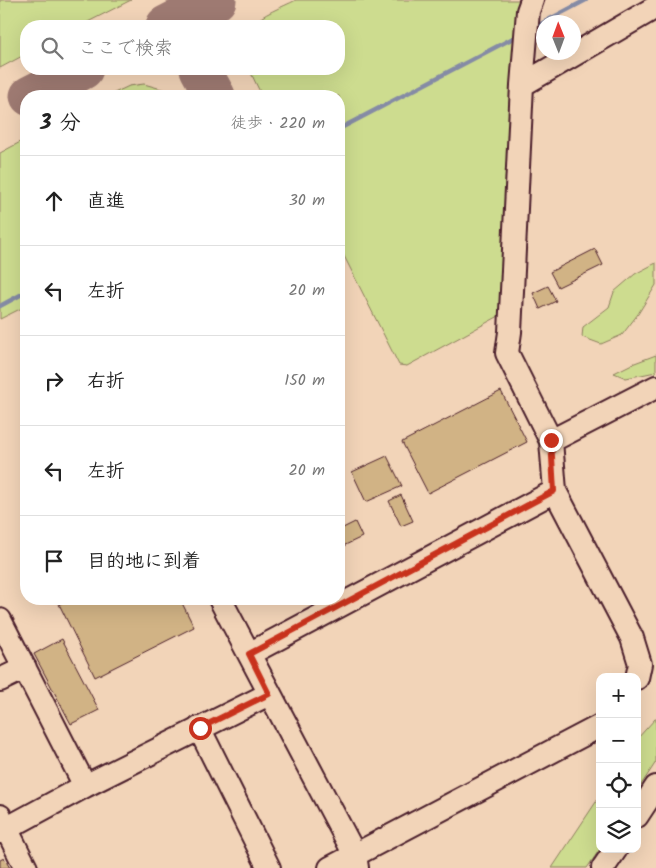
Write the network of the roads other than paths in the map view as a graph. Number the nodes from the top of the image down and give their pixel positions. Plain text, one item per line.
1 (532, 0) edge
2 (656, 7) edge
3 (522, 85) junction
4 (656, 388) edge
5 (551, 440) junction
6 (554, 491) junction
7 (345, 603) edge
8 (223, 605) edge
9 (341, 605) edge
10 (0, 620) edge
11 (249, 654) junction
12 (25, 668) junction
13 (638, 673) edge
14 (0, 680) edge
15 (269, 694) junction
16 (200, 728) junction
17 (596, 728) edge
18 (85, 786) junction
19 (656, 787) edge
20 (641, 810) edge
21 (2, 825) edge
22 (613, 853) edge
23 (356, 862) edge
24 (26, 868) edge
25 (269, 868) edge
26 (330, 868) edge
27 (603, 868) edge

1 - 3 lane
2 - 3 lane
3 - 5 lane
4 - 5 lane
5 - 6 lane
6 - 7 lane
6 - 13 lane
8 - 11 lane
9 - 11 lane
10 - 12 lane
11 - 15 lane
12 - 14 lane
12 - 18 lane
15 - 16 lane
15 - 23 lane
16 - 18 lane
16 - 25 lane
17 - 23 lane
18 - 21 lane
19 - 20 lane
21 - 24 lane
22 - 27 lane
23 - 26 lane

